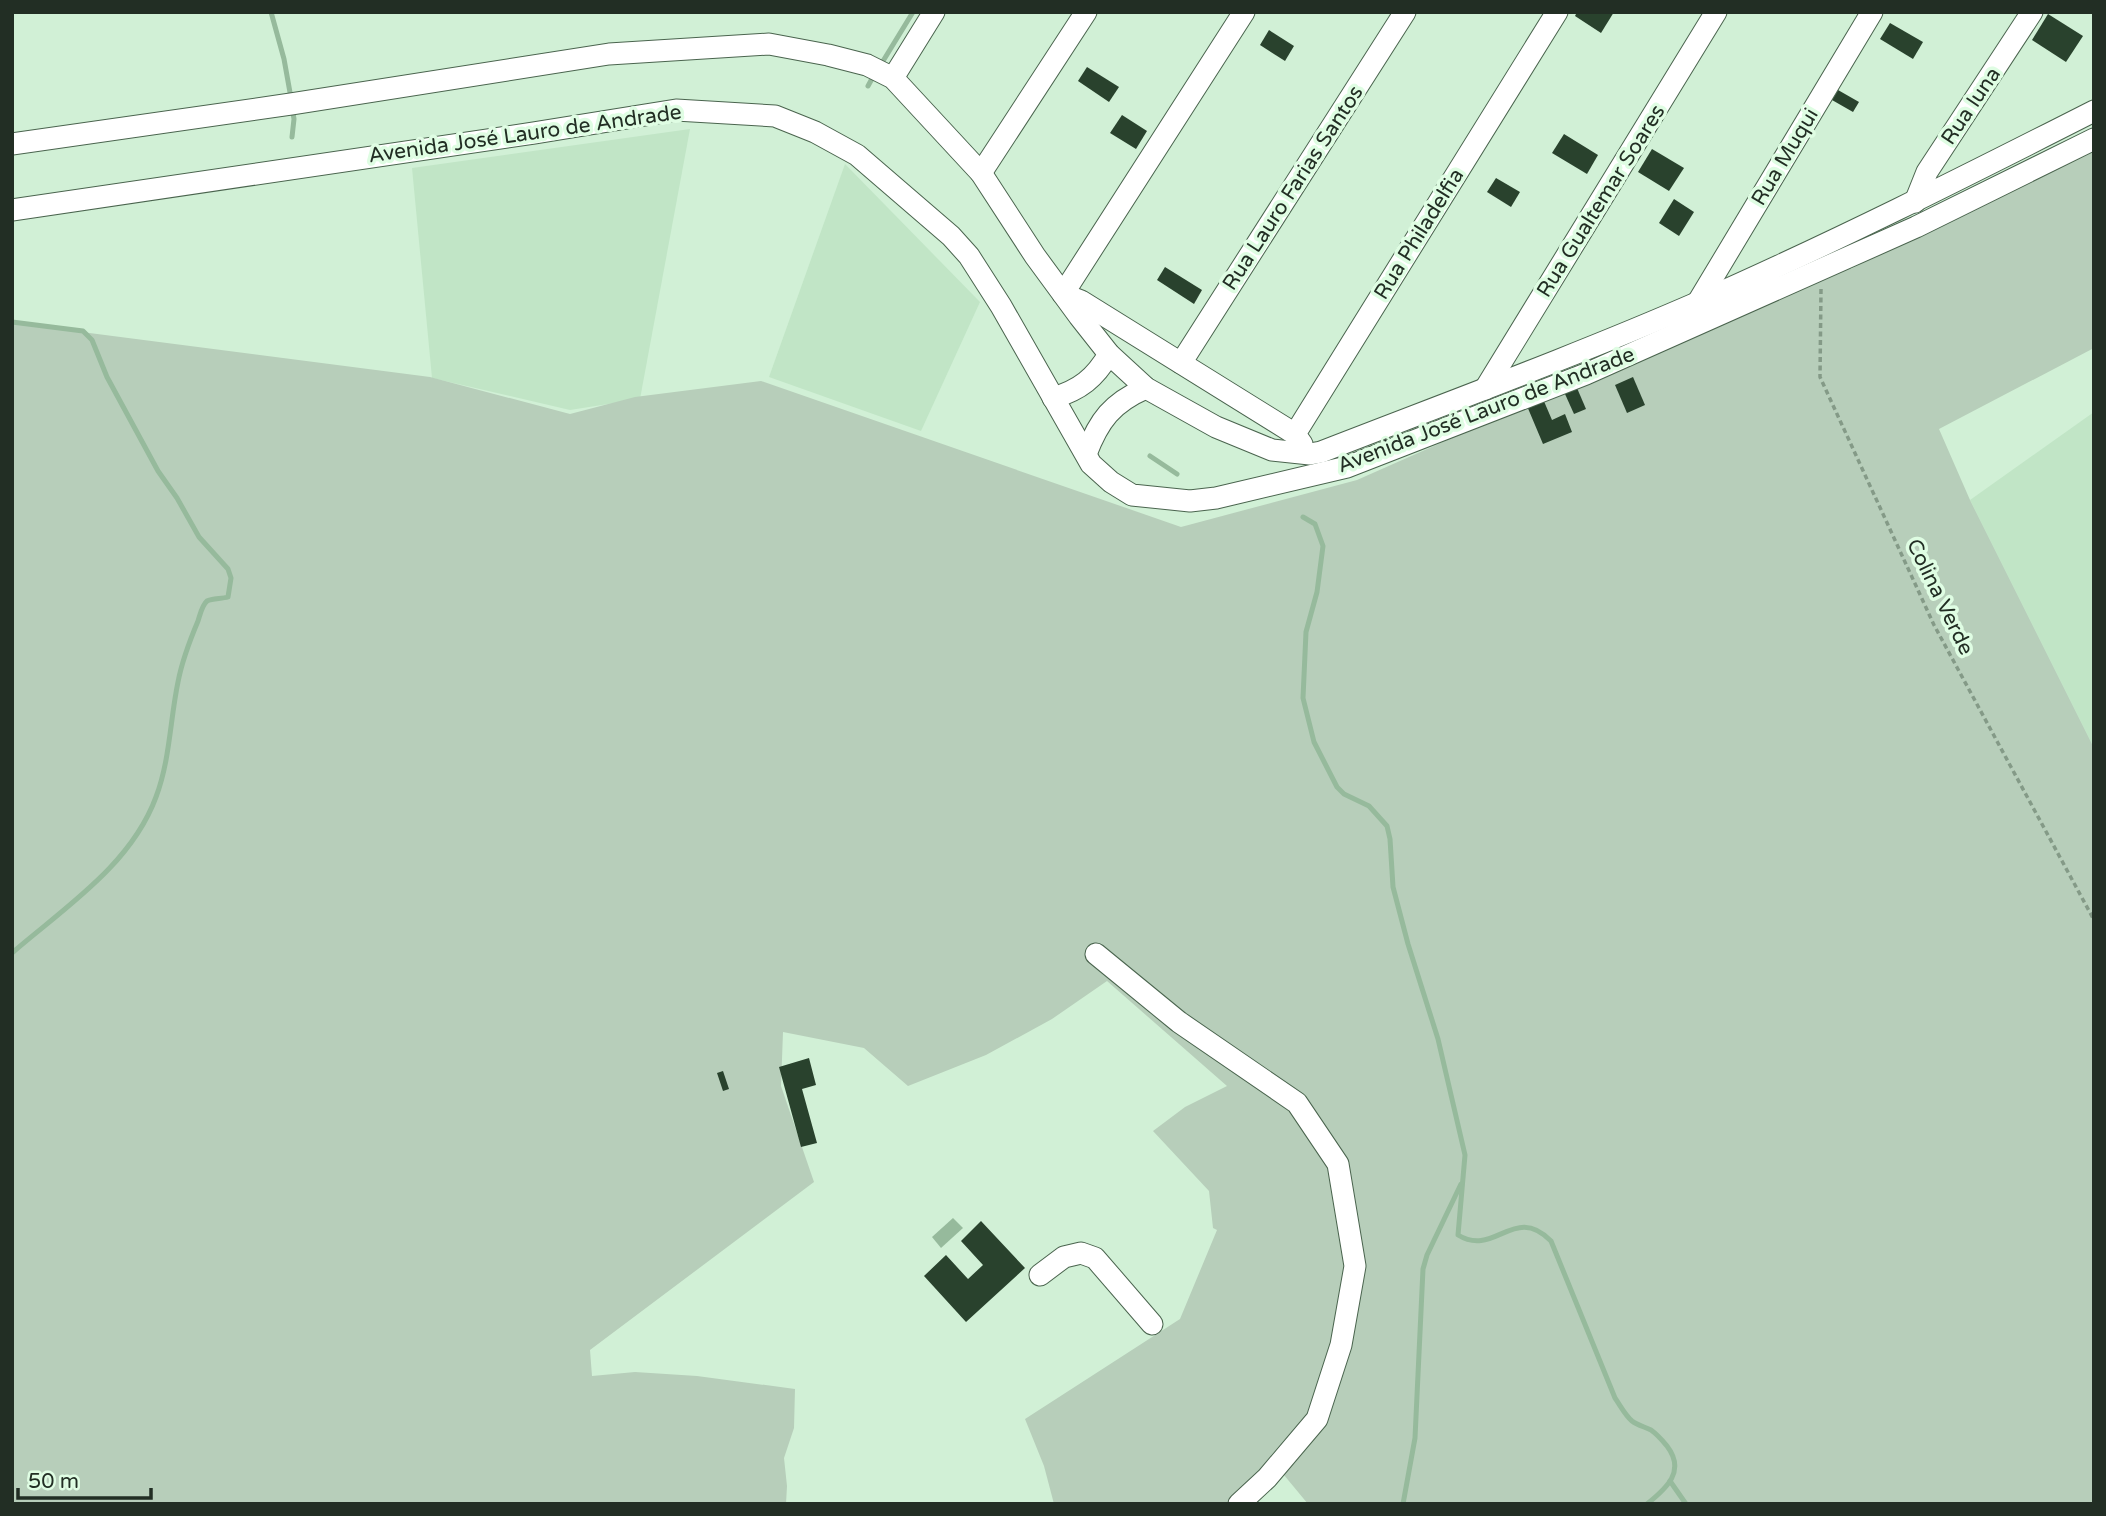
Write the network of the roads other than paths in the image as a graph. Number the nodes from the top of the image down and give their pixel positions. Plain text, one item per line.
1 (934, 12) edge
2 (1086, 12) edge
3 (1244, 12) edge
4 (1405, 12) edge
5 (1557, 12) edge
6 (1716, 12) edge
7 (1872, 12) edge
8 (2032, 12) edge
9 (882, 72) junction
10 (2094, 111) edge
11 (2094, 139) edge
12 (12, 144) edge
13 (981, 173) junction
14 (1914, 202) junction
15 (12, 210) edge
16 (1063, 295) junction
17 (1699, 302) junction
18 (1109, 354) junction
19 (1181, 363) junction
20 (1146, 388) junction
21 (1485, 389) junction
22 (1053, 398) junction
23 (1295, 434) junction
24 (1086, 454) junction
25 (1310, 454) junction
26 (1096, 954) dead end
27 (1040, 1275) dead end
28 (1152, 1324) dead end
29 (1239, 1504) edge

1 - 9 street
2 - 13 street
3 - 16 street
4 - 19 street, Rua Lauro Farias Santos
5 - 23 street, Rua Philadelfia
6 - 21 street, Rua Gualtemar Soares
7 - 17 street, Rua Muqui
8 - 14 street, Rua Iuna
9 - 12 street
9 - 13 street, Avenida José Lauro de Andrade
10 - 14 street, Avenida José Lauro de Andrade
11 - 24 street, Avenida José Lauro de Andrade
13 - 16 street, Avenida José Lauro de Andrade
14 - 17 street, Avenida José Lauro de Andrade
15 - 22 street, Avenida José Lauro de Andrade
16 - 18 street, Avenida José Lauro de Andrade
16 - 19 street
17 - 21 street, Avenida José Lauro de Andrade
18 - 20 street, Avenida José Lauro de Andrade
18 - 22 street
19 - 23 street
20 - 24 street
20 - 25 street, Avenida José Lauro de Andrade
21 - 25 street, Avenida José Lauro de Andrade
22 - 24 street, Avenida José Lauro de Andrade
23 - 25 street
26 - 29 street
27 - 28 street

